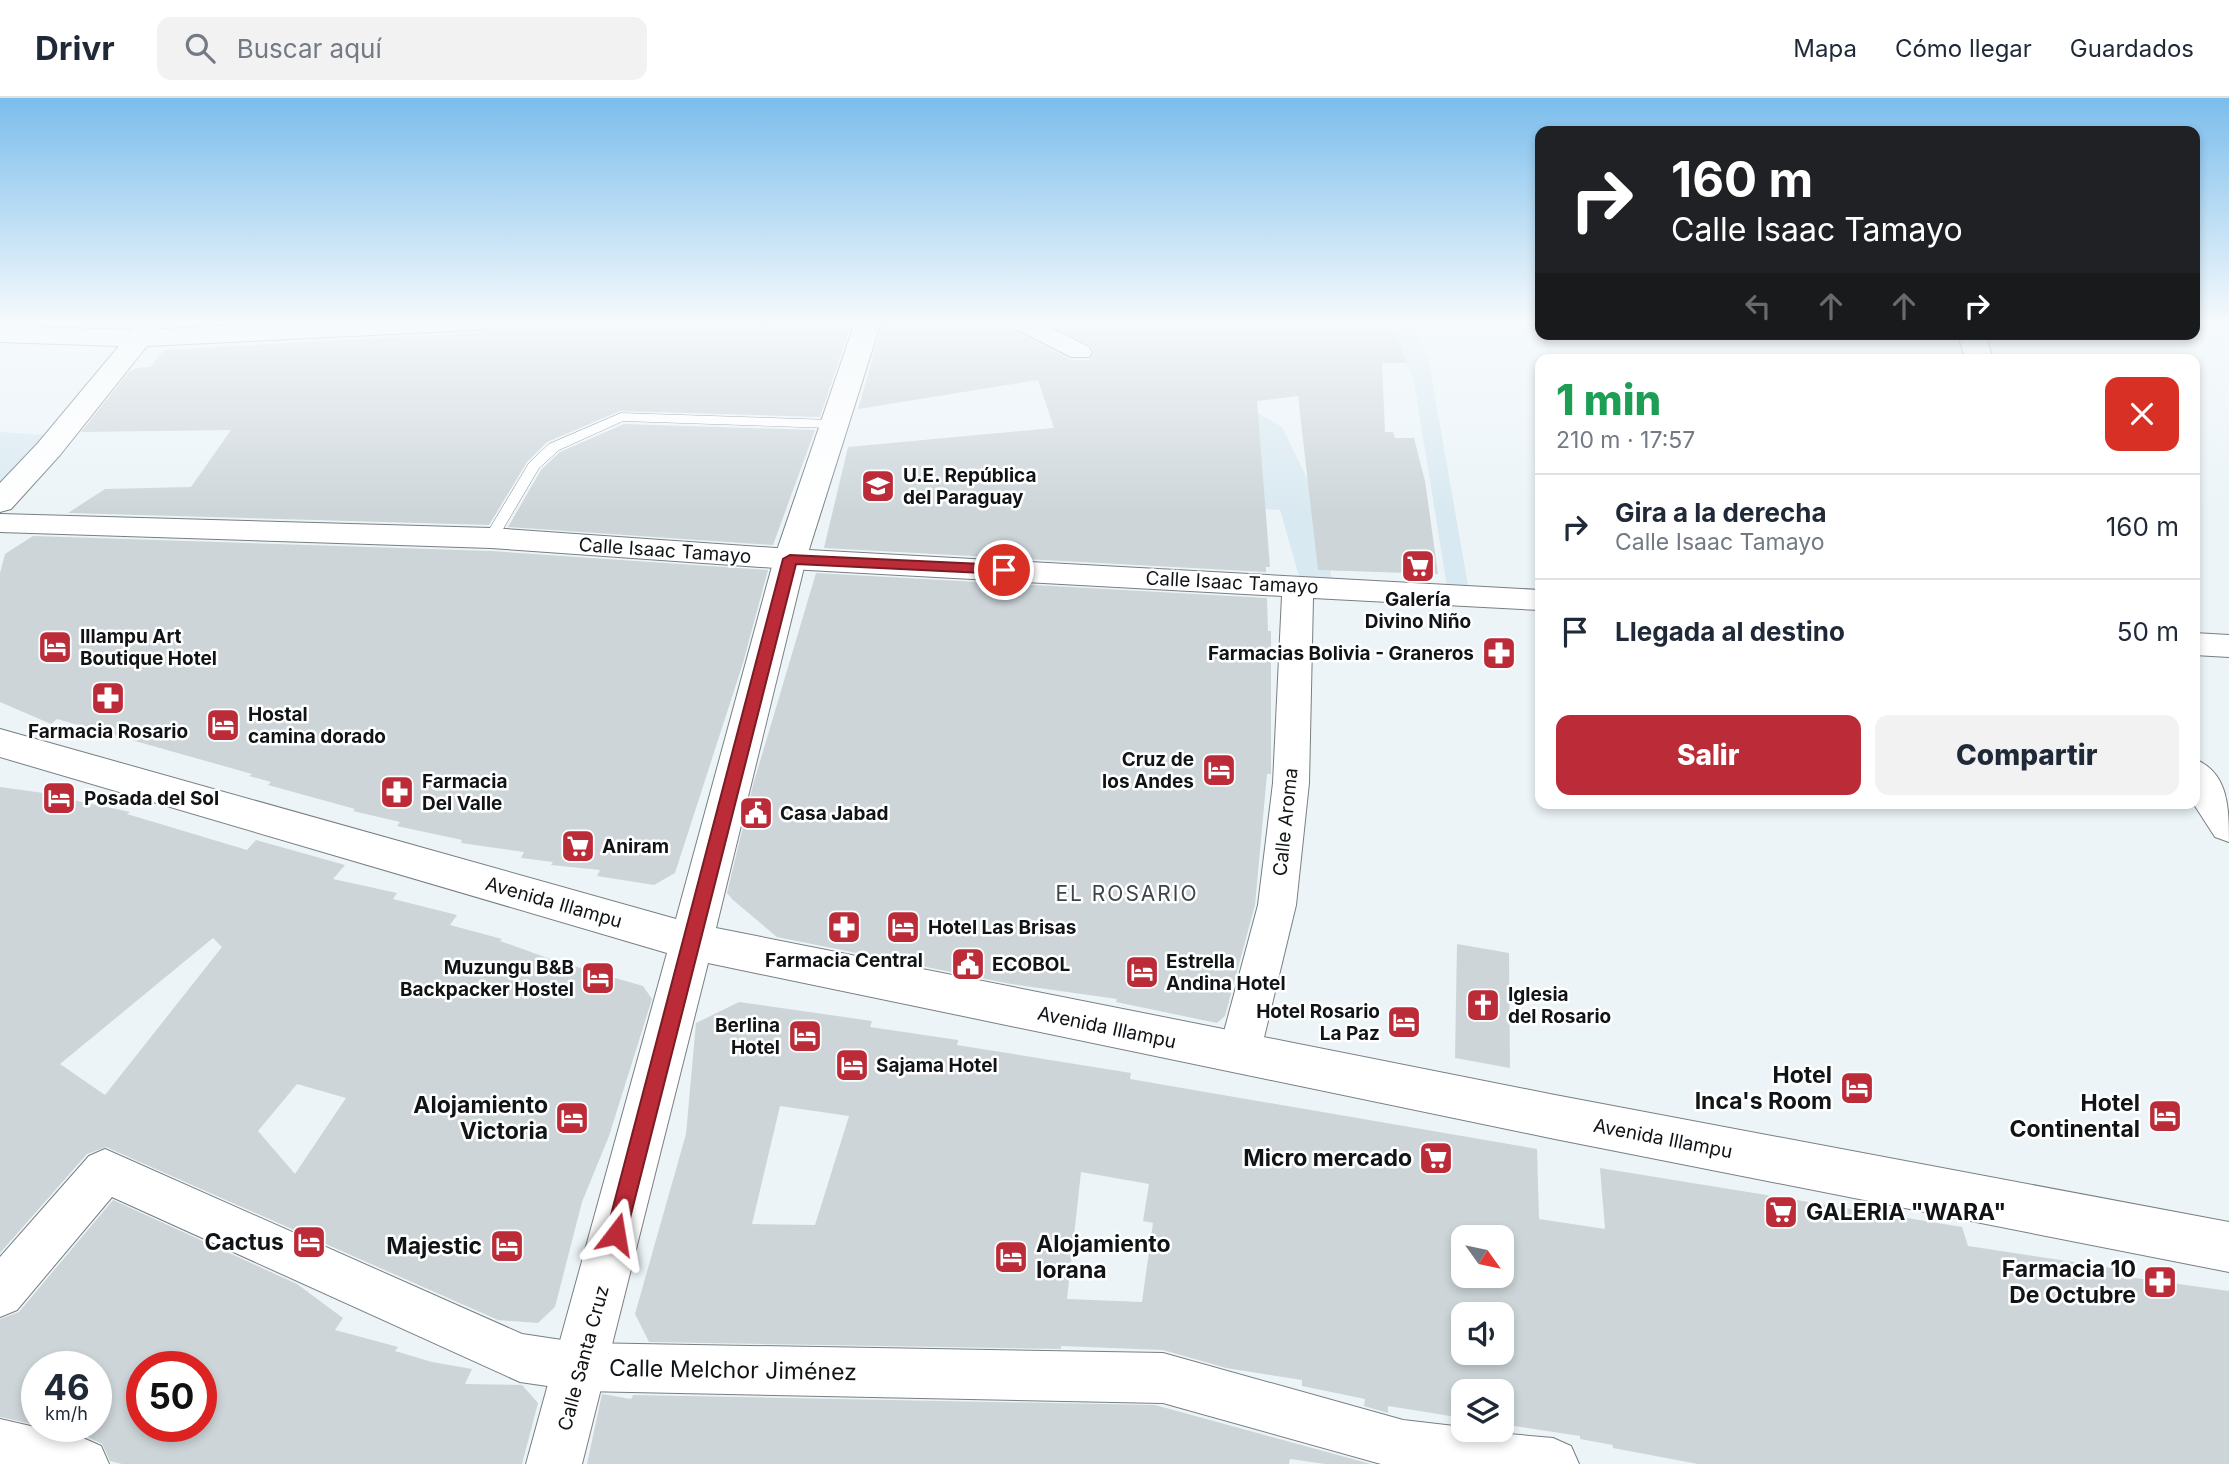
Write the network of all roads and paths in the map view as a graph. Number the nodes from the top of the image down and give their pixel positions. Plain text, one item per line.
1 (100, 386) edge
2 (846, 386) edge
3 (832, 424) junction
4 (0, 502) edge
5 (0, 523) edge
6 (491, 538) junction
7 (790, 559) junction
8 (1298, 585) junction
9 (1535, 600) edge
10 (2200, 644) edge
11 (2229, 646) edge
12 (0, 743) edge
13 (2200, 783) edge
14 (2229, 825) edge
15 (690, 941) junction
16 (1239, 1054) junction
17 (2229, 1247) edge
18 (0, 1293) edge
19 (582, 1367) junction
20 (0, 1444) edge
21 (83, 1464) edge
22 (554, 1464) edge
23 (1553, 1464) edge

1 - 4 main road
2 - 3 main road, Calle Santa Cruz
3 - 6 lane
3 - 7 main road, Calle Santa Cruz
5 - 6 street, Calle Isaac Tamayo
6 - 7 street, Calle Isaac Tamayo
7 - 8 street, Calle Isaac Tamayo
7 - 15 main road, Calle Santa Cruz
8 - 9 street, Calle Isaac Tamayo
8 - 16 street, Calle Aroma
10 - 11 street
12 - 15 main road, Avenida Illampu
13 - 14 main road
15 - 16 main road, Avenida Illampu
15 - 19 main road, Calle Santa Cruz
16 - 17 main road, Avenida Illampu
18 - 19 street, Calle Melchor Jiménez
19 - 22 main road, Calle Santa Cruz
19 - 23 street, Calle Melchor Jiménez
20 - 21 street

